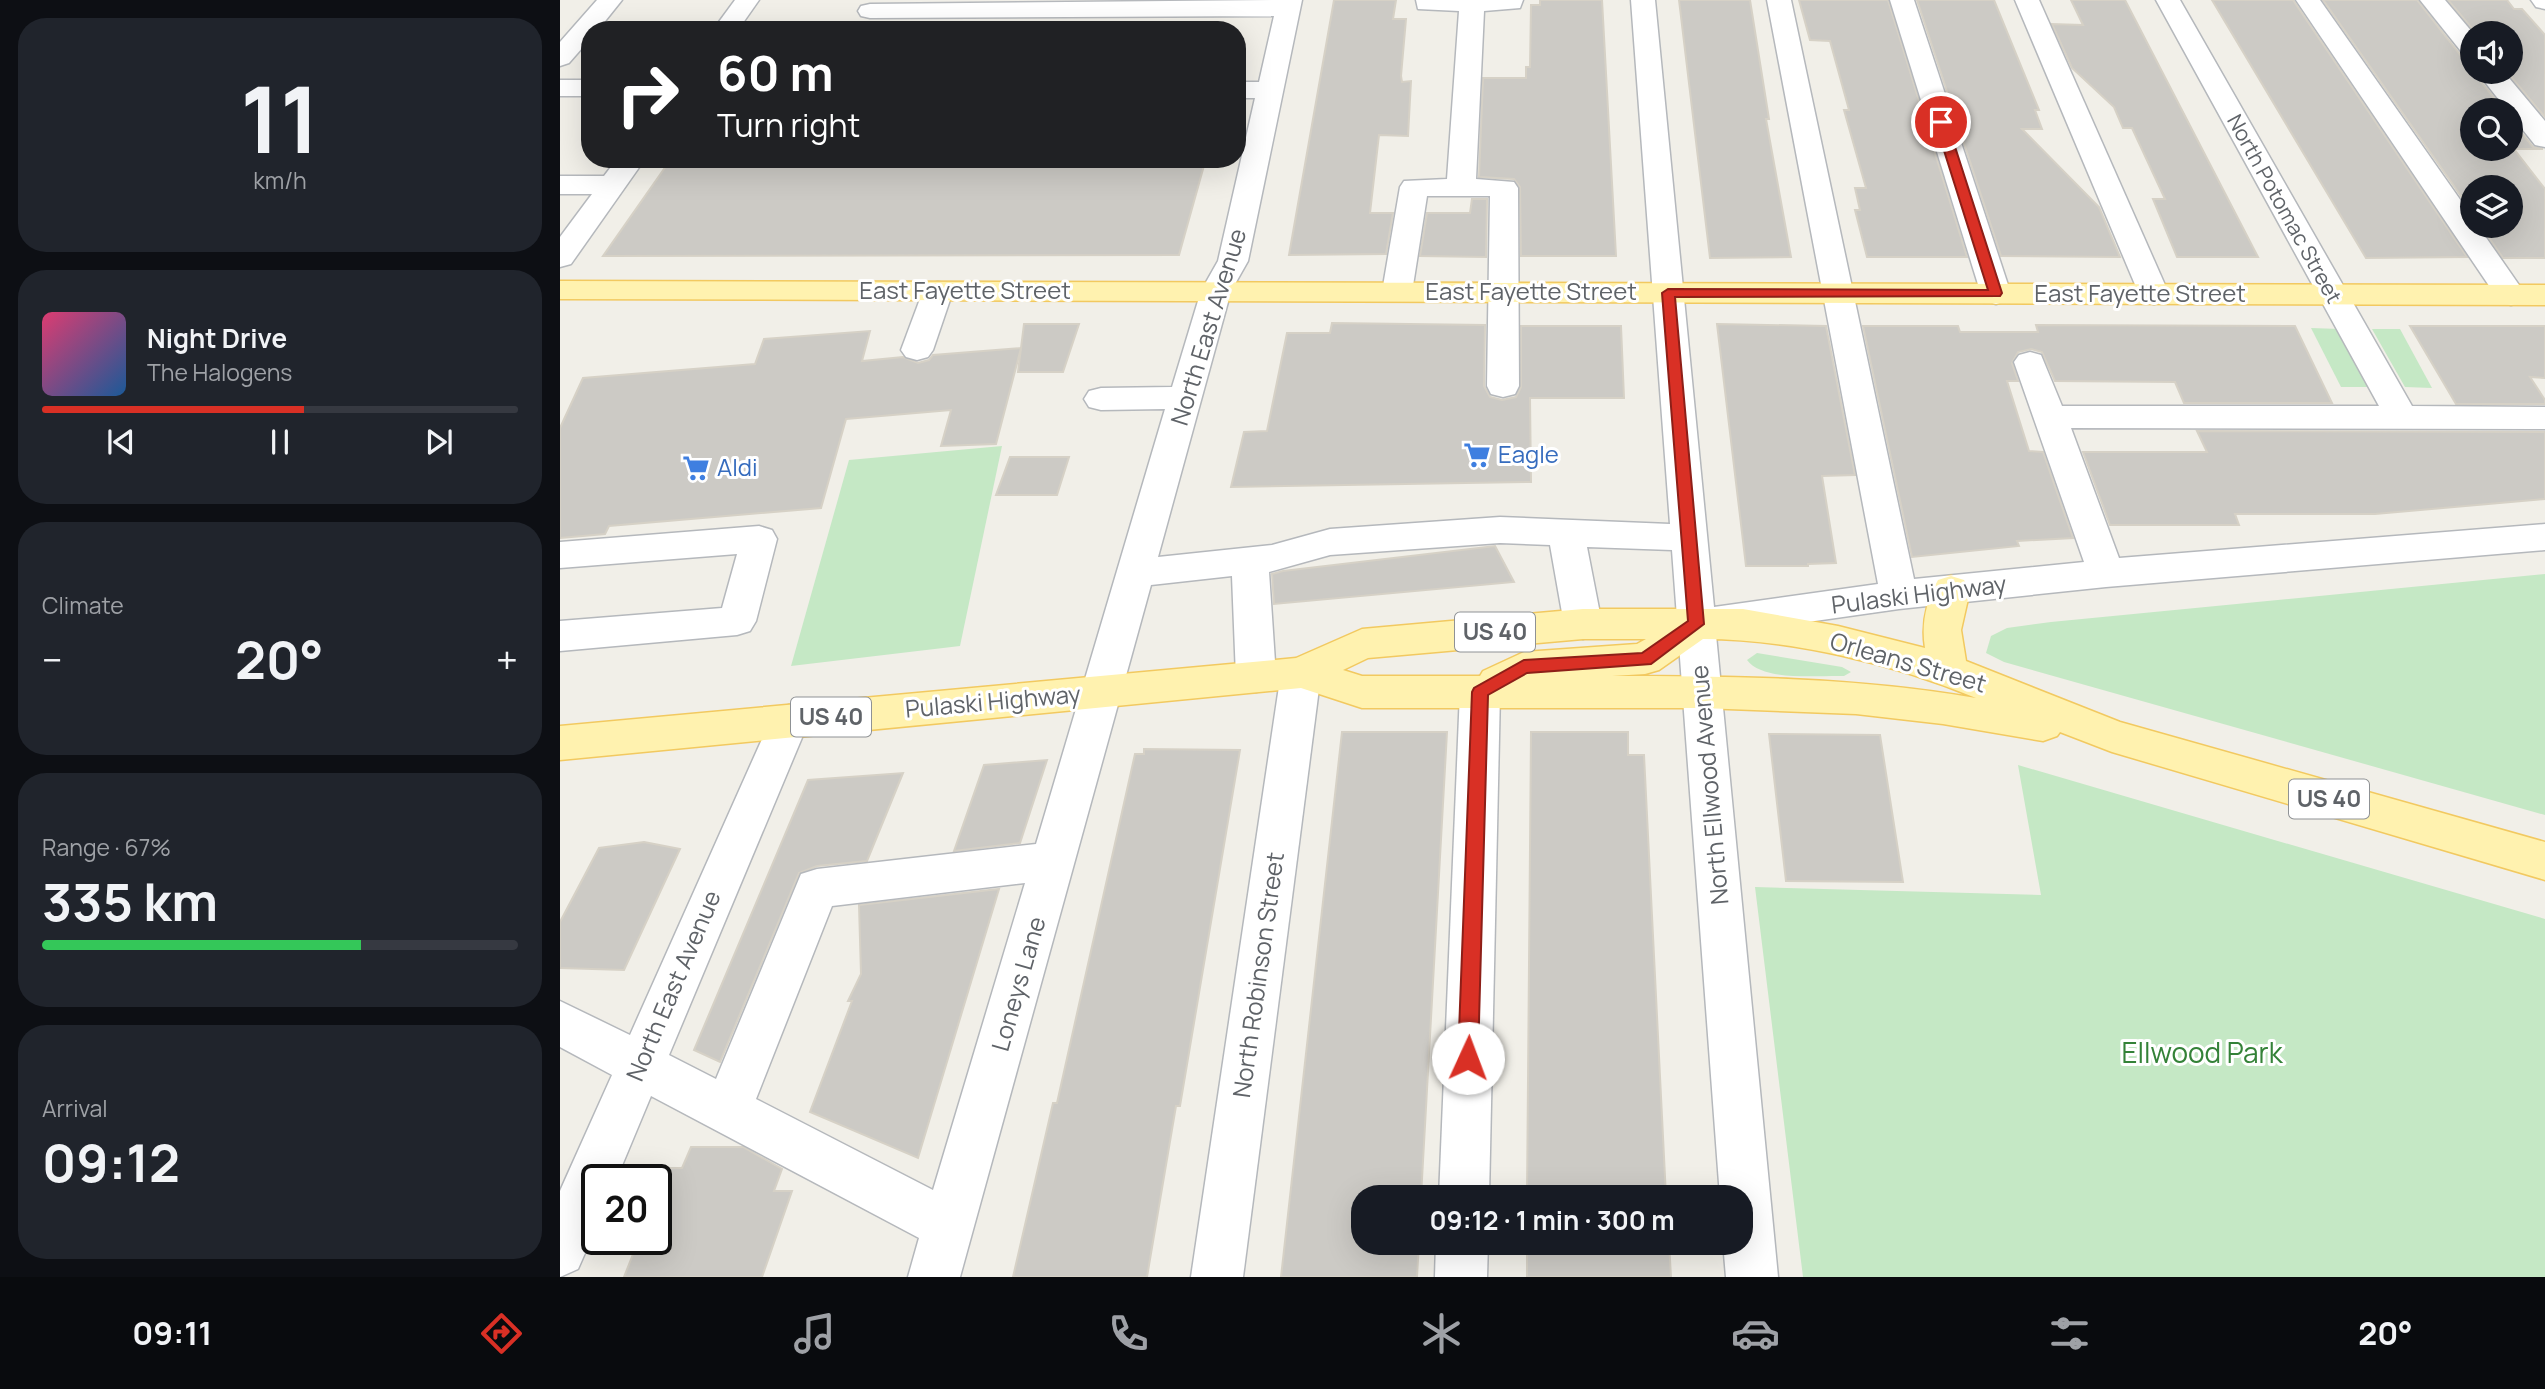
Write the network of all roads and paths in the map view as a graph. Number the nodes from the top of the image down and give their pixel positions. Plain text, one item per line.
1 (610, 0) edge
2 (747, 0) edge
3 (1427, 0) edge
4 (1511, 0) edge
5 (1643, 0) edge
6 (1779, 0) edge
7 (1902, 0) edge
8 (2027, 0) edge
9 (2168, 0) edge
10 (2308, 0) edge
11 (2432, 0) edge
12 (1472, 4) junction
13 (1289, 5) edge
14 (1145, 13) edge
15 (869, 14) edge
16 (592, 21) edge
17 (732, 21) edge
18 (581, 34) edge
19 (2460, 34) edge
20 (560, 58) edge
21 (2500, 84) edge
22 (560, 88) edge
23 (581, 88) edge
24 (1246, 90) edge
25 (1271, 90) junction
26 (2545, 139) edge
27 (625, 168) edge
28 (560, 185) edge
29 (613, 185) junction
30 (1461, 188) junction
31 (560, 258) edge
32 (560, 290) edge
33 (938, 291) junction
34 (1216, 291) junction
35 (1397, 292) junction
36 (1504, 292) junction
37 (1668, 293) junction
38 (1840, 293) junction
39 (1996, 293) junction
40 (2154, 294) junction
41 (2331, 294) junction
42 (2511, 295) junction
43 (2545, 295) edge
44 (917, 350) dead end
45 (2030, 362) dead end
46 (1503, 386) dead end
47 (1185, 398) junction
48 (1101, 399) dead end
49 (2401, 416) junction
50 (2050, 417) junction
51 (2545, 418) edge
52 (1566, 533) junction
53 (2545, 537) edge
54 (1689, 538) junction
55 (560, 555) edge
56 (1250, 560) junction
57 (1136, 573) junction
58 (2106, 573) junction
59 (1951, 590) junction
60 (1899, 596) junction
61 (1583, 624) junction
62 (1696, 624) junction
63 (560, 636) edge
64 (1949, 670) junction
65 (1301, 673) junction
66 (1256, 677) junction
67 (1103, 692) junction
68 (1480, 692) junction
69 (1702, 692) junction
70 (789, 721) junction
71 (2112, 736) junction
72 (560, 743) edge
73 (1054, 861) junction
74 (2545, 861) edge
75 (560, 1023) edge
76 (639, 1064) junction
77 (727, 1110) junction
78 (1464, 1185) edge
79 (949, 1226) junction
80 (560, 1251) edge
81 (1462, 1255) edge
82 (934, 1277) edge
83 (1217, 1277) edge
84 (1461, 1277) edge
85 (1752, 1277) edge

1 - 16 street
2 - 17 street
3 - 12 street
4 - 12 street
5 - 37 street, North Ellwood Avenue
6 - 38 street
7 - 39 street
8 - 40 street
9 - 41 street, North Potomac Street
10 - 42 street
11 - 19 street
12 - 30 street
13 - 14 street
13 - 25 street, North East Avenue
14 - 15 street
18 - 20 street
21 - 26 street
22 - 23 street
24 - 25 street
25 - 34 street, North East Avenue
27 - 29 street
28 - 29 street
29 - 31 street
30 - 35 street
30 - 36 street
32 - 33 main road, East Fayette Street
33 - 34 main road, East Fayette Street
33 - 44 street
34 - 35 main road, East Fayette Street
34 - 47 street, North East Avenue
35 - 36 main road, East Fayette Street
36 - 37 main road, East Fayette Street
36 - 46 street
37 - 38 main road, East Fayette Street
37 - 54 street, North Ellwood Avenue
38 - 39 main road, East Fayette Street
38 - 60 street
39 - 40 main road, East Fayette Street
40 - 41 main road, East Fayette Street
41 - 42 main road, East Fayette Street
41 - 49 street, North Potomac Street
42 - 43 main road, East Fayette Street
45 - 50 street
47 - 48 street
47 - 57 street, North East Avenue
49 - 50 street
49 - 51 street
50 - 58 street
52 - 54 street
52 - 56 street
52 - 61 street
53 - 58 street, Pulaski Highway
54 - 62 street, North Ellwood Avenue
55 - 63 street
56 - 57 street
56 - 66 street
57 - 67 street, North East Avenue
58 - 59 street, Pulaski Highway
59 - 60 street, Pulaski Highway
59 - 64 main road
60 - 62 street, Pulaski Highway
61 - 62 main road, Pulaski Highway / US 40
61 - 65 main road, Pulaski Highway / US 40
62 - 64 main road, Orleans Street / US 40
62 - 68 main road
62 - 69 street, North Ellwood Avenue
64 - 71 main road, Orleans Street / US 40
65 - 66 main road, Pulaski Highway / US 40
65 - 68 main road, Pulaski Highway / US 40
65 - 83 street, North Robinson Street
66 - 67 main road, Pulaski Highway / US 40
67 - 70 main road, Pulaski Highway / US 40
67 - 73 street, Loneys Lane
68 - 69 main road, Pulaski Highway / US 40
68 - 78 street
69 - 71 main road, Orleans Street / US 40
69 - 85 street, North Ellwood Avenue
70 - 72 main road, Pulaski Highway / US 40
70 - 76 street, North East Avenue
71 - 74 main road, Orleans Street / US 40
73 - 77 street
73 - 79 street, Loneys Lane
75 - 76 street
76 - 77 street
76 - 80 street, North East Avenue
77 - 79 street
79 - 82 street, Loneys Lane
81 - 84 street

